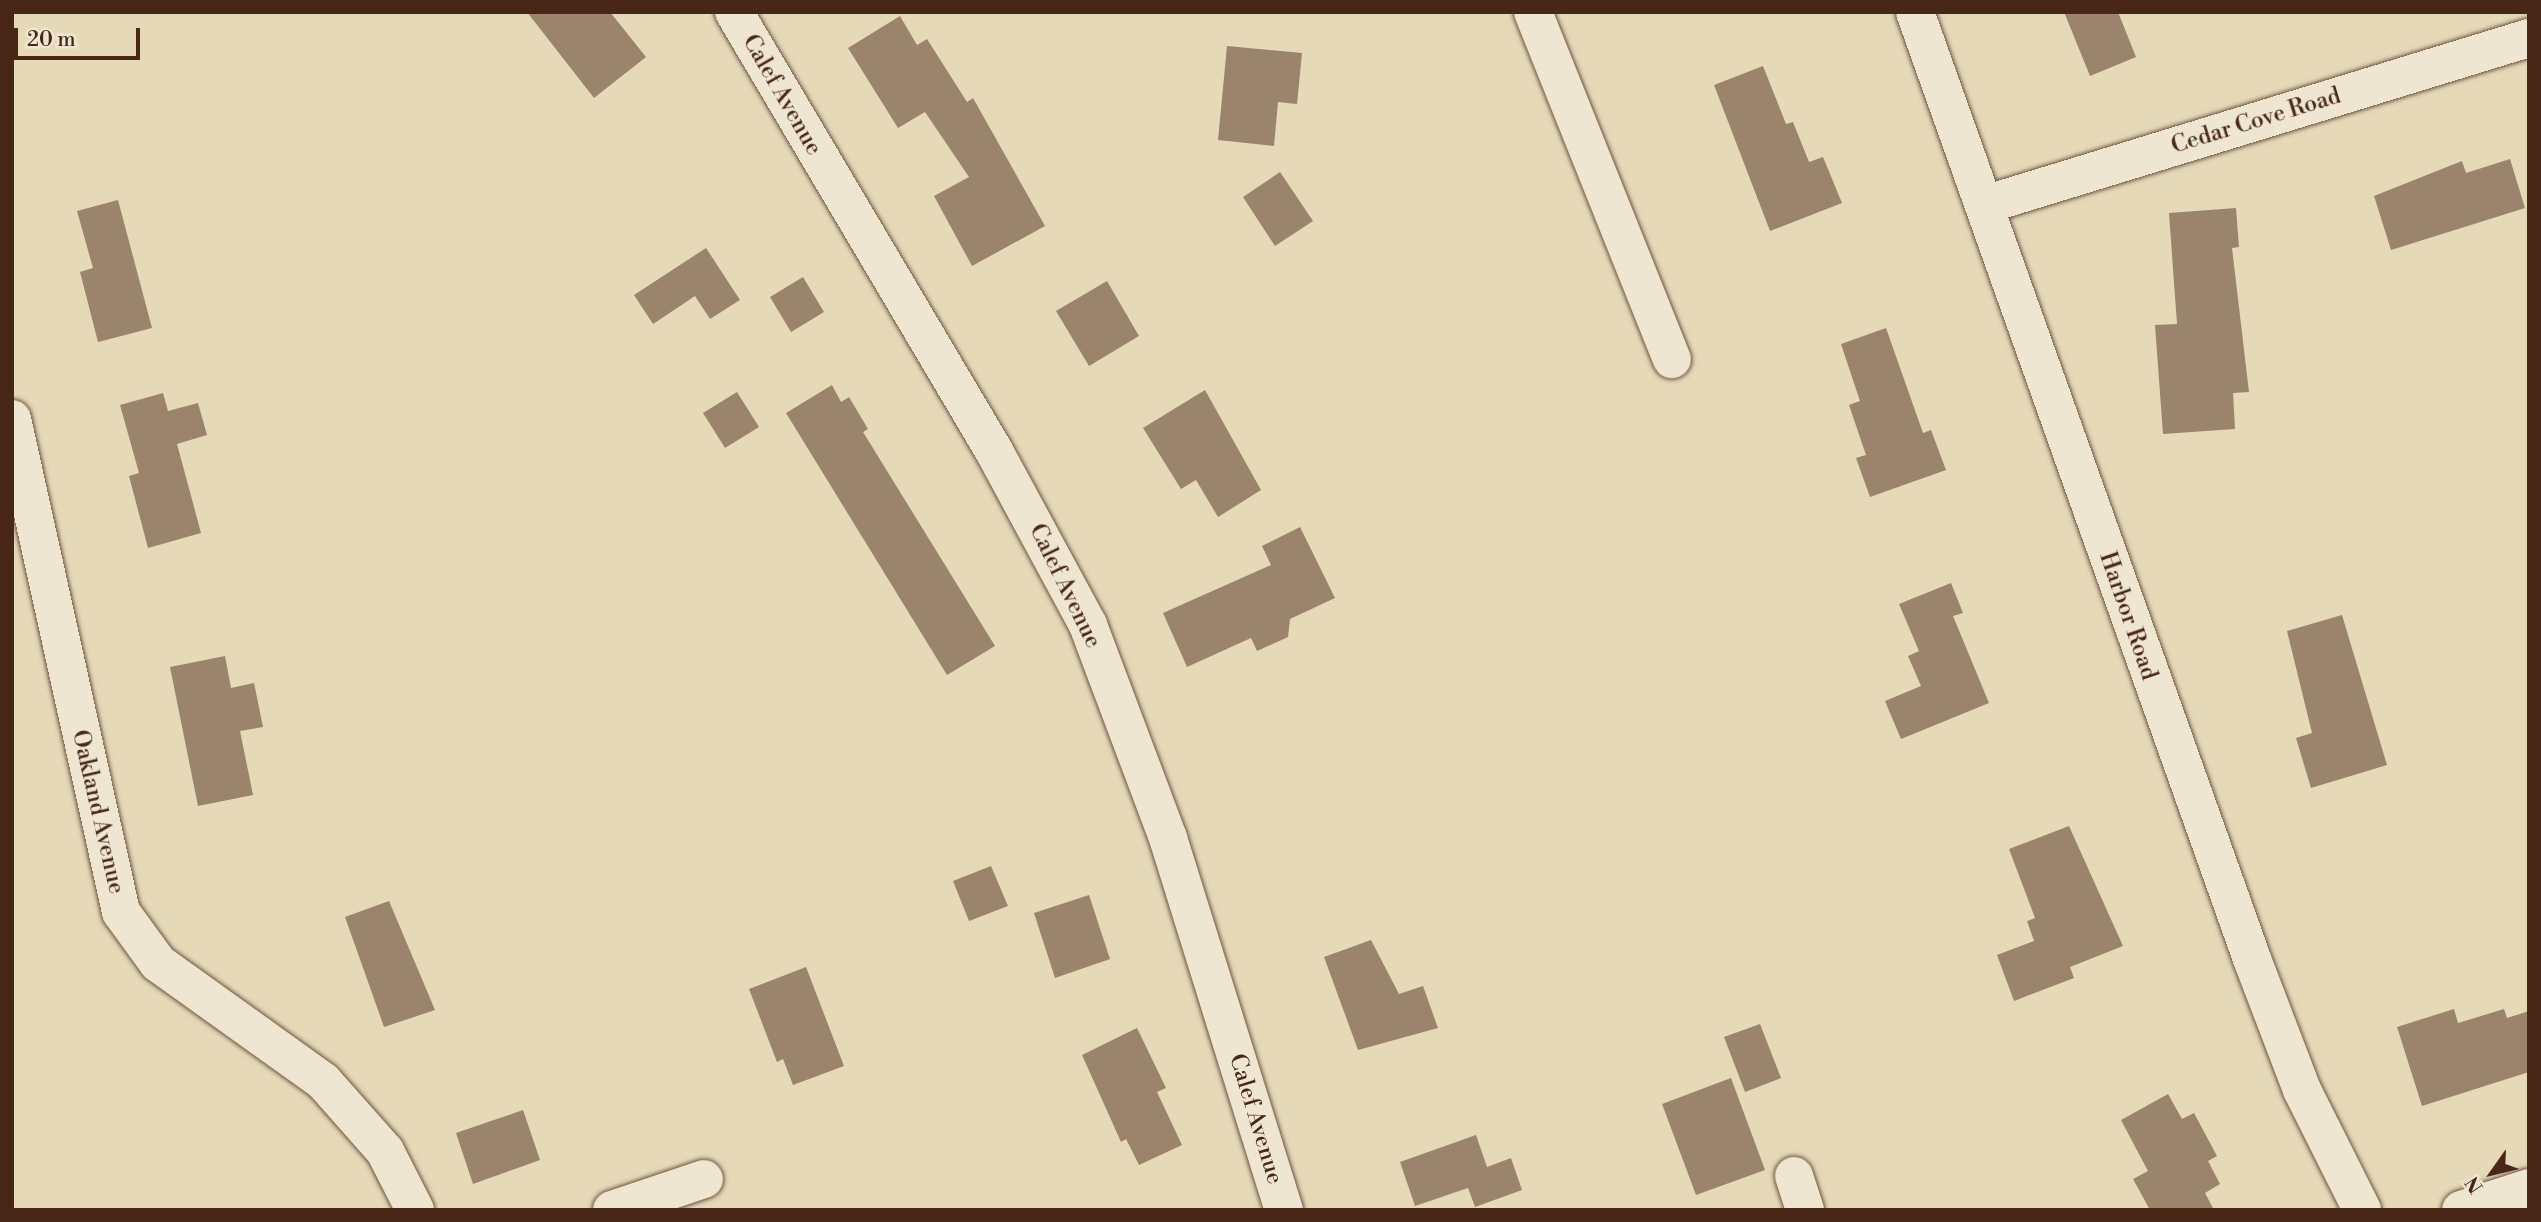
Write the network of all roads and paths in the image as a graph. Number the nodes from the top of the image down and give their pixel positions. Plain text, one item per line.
1 (734, 12) edge
2 (1533, 12) edge
3 (1915, 12) edge
4 (2529, 38) edge
5 (1984, 205) junction
6 (1672, 359) dead end
7 (12, 419) edge
8 (704, 1179) dead end
9 (2529, 1188) edge
10 (415, 1210) edge
11 (612, 1210) edge
12 (1284, 1210) edge
13 (2362, 1210) edge
14 (2461, 1210) edge

1 - 12 street, Calef Avenue
2 - 6 street
3 - 5 street, Harbor Road
4 - 5 street, Cedar Cove Road
5 - 13 street, Harbor Road
7 - 10 street, Oakland Avenue
8 - 11 street
9 - 14 street

